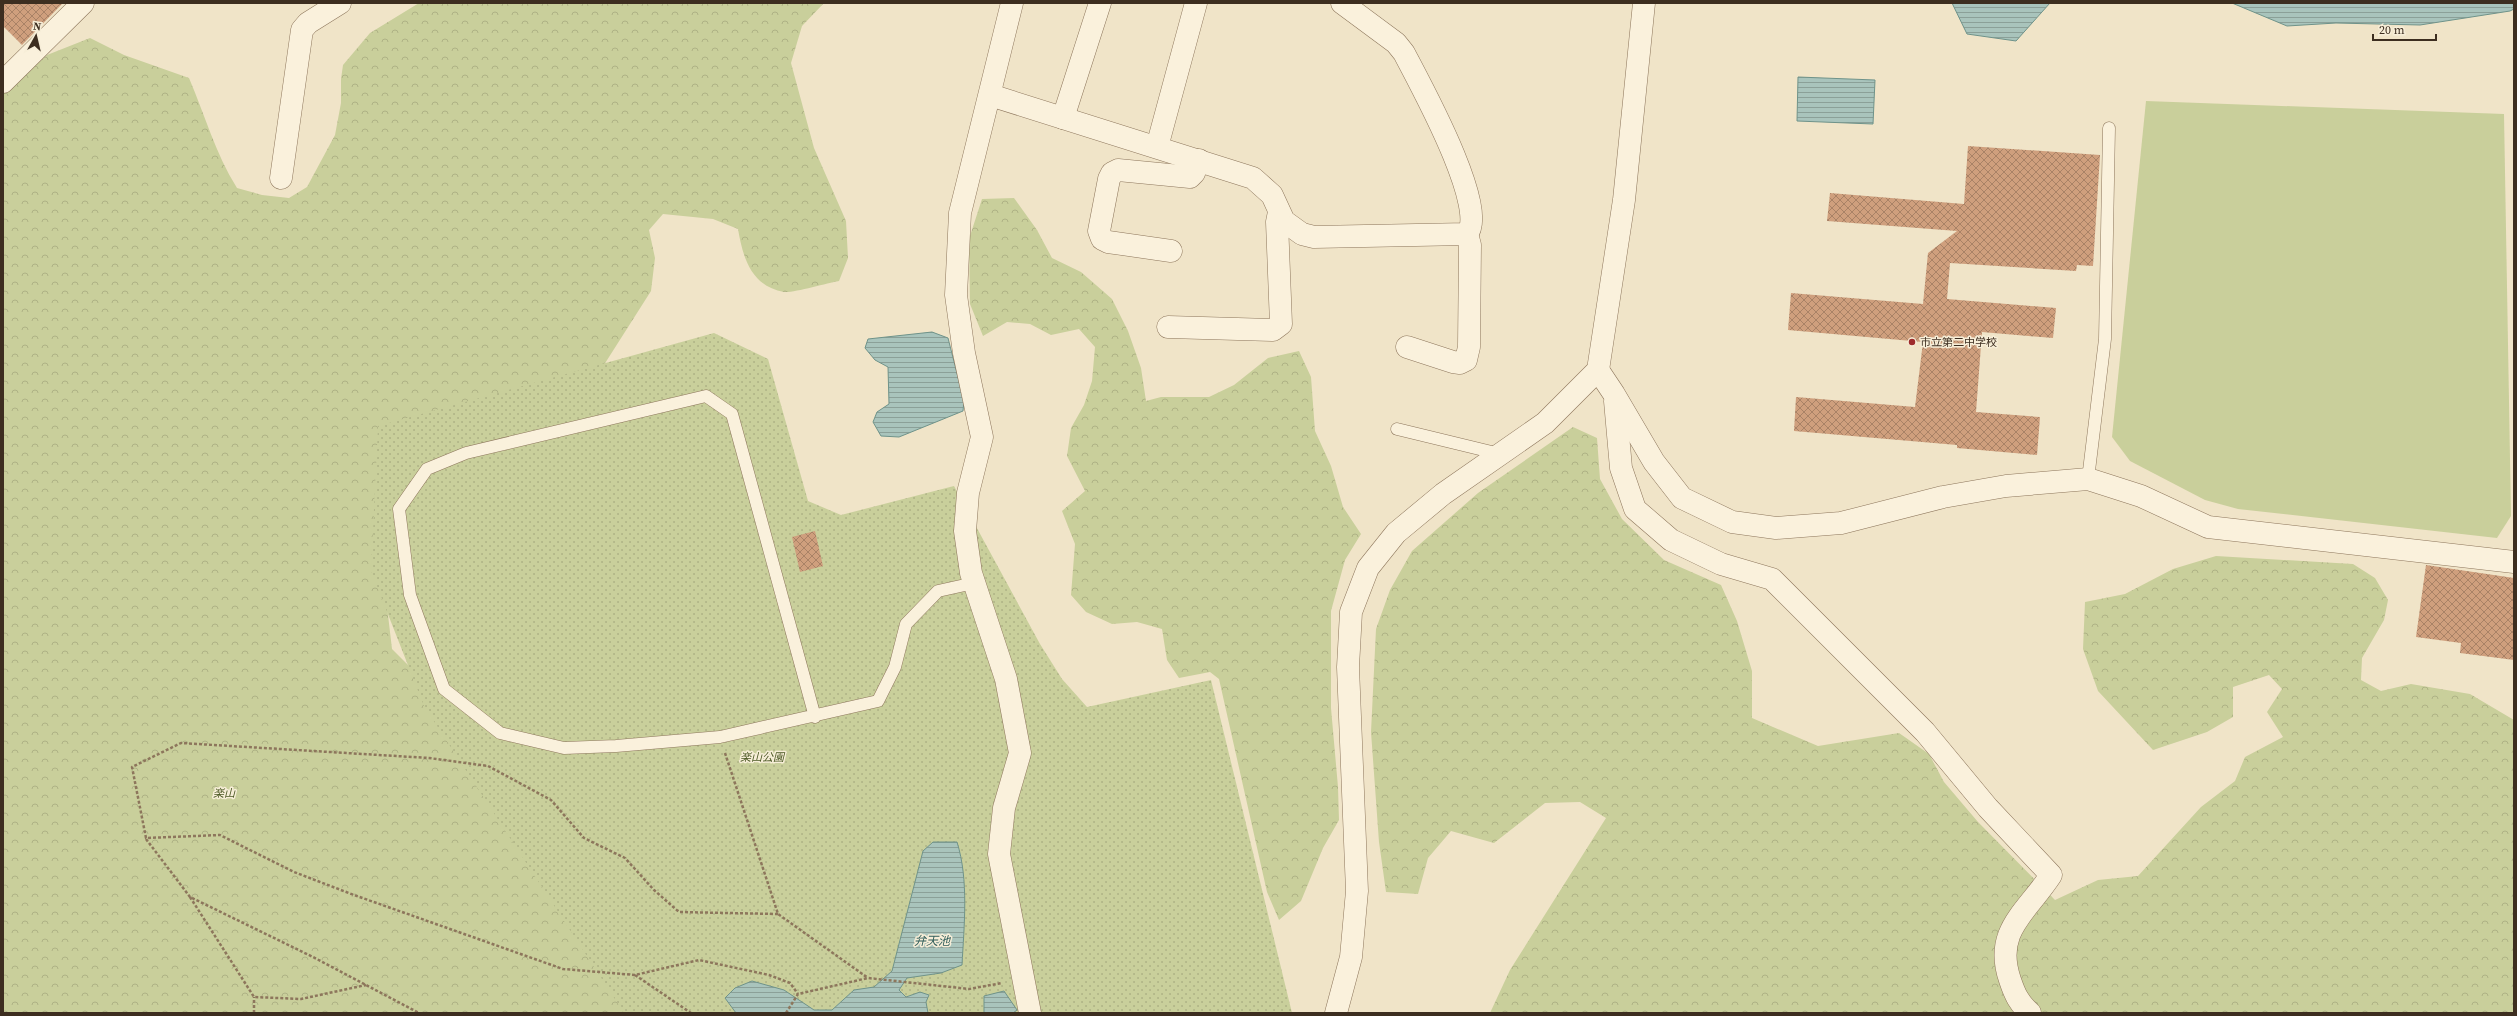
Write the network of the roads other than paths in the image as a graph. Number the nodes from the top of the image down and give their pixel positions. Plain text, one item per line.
1 (83, 3) edge
2 (340, 3) edge
3 (1012, 3) edge
4 (1100, 3) edge
5 (1196, 3) edge
6 (1342, 3) edge
7 (1644, 3) edge
8 (3, 81) edge
9 (990, 96) junction
10 (1063, 118) junction
11 (2109, 128) dead end
12 (1157, 147) junction
13 (1199, 160) junction
14 (281, 178) dead end
15 (1279, 212) junction
16 (1467, 234) junction
17 (1171, 251) dead end
18 (1168, 327) dead end
19 (1407, 347) dead end
20 (1598, 370) junction
21 (1614, 394) junction
22 (1397, 429) dead end
23 (1500, 454) junction
24 (2088, 479) junction
25 (2514, 562) edge
26 (974, 582) junction
27 (815, 716) junction
28 (1030, 1013) edge
29 (1336, 1013) edge
30 (2030, 1013) edge

1 - 8 street
2 - 14 street
3 - 9 street
4 - 10 street
5 - 12 street
6 - 16 street
7 - 20 street
9 - 10 street
9 - 26 street
10 - 12 street
11 - 24 lane
12 - 13 street
13 - 15 street
13 - 17 street
15 - 16 street
15 - 18 street
16 - 19 street
20 - 21 street
20 - 23 street
21 - 24 street
21 - 30 street
22 - 23 lane
23 - 29 street
24 - 25 street
26 - 27 lane
26 - 28 street
27 - 27 lane

